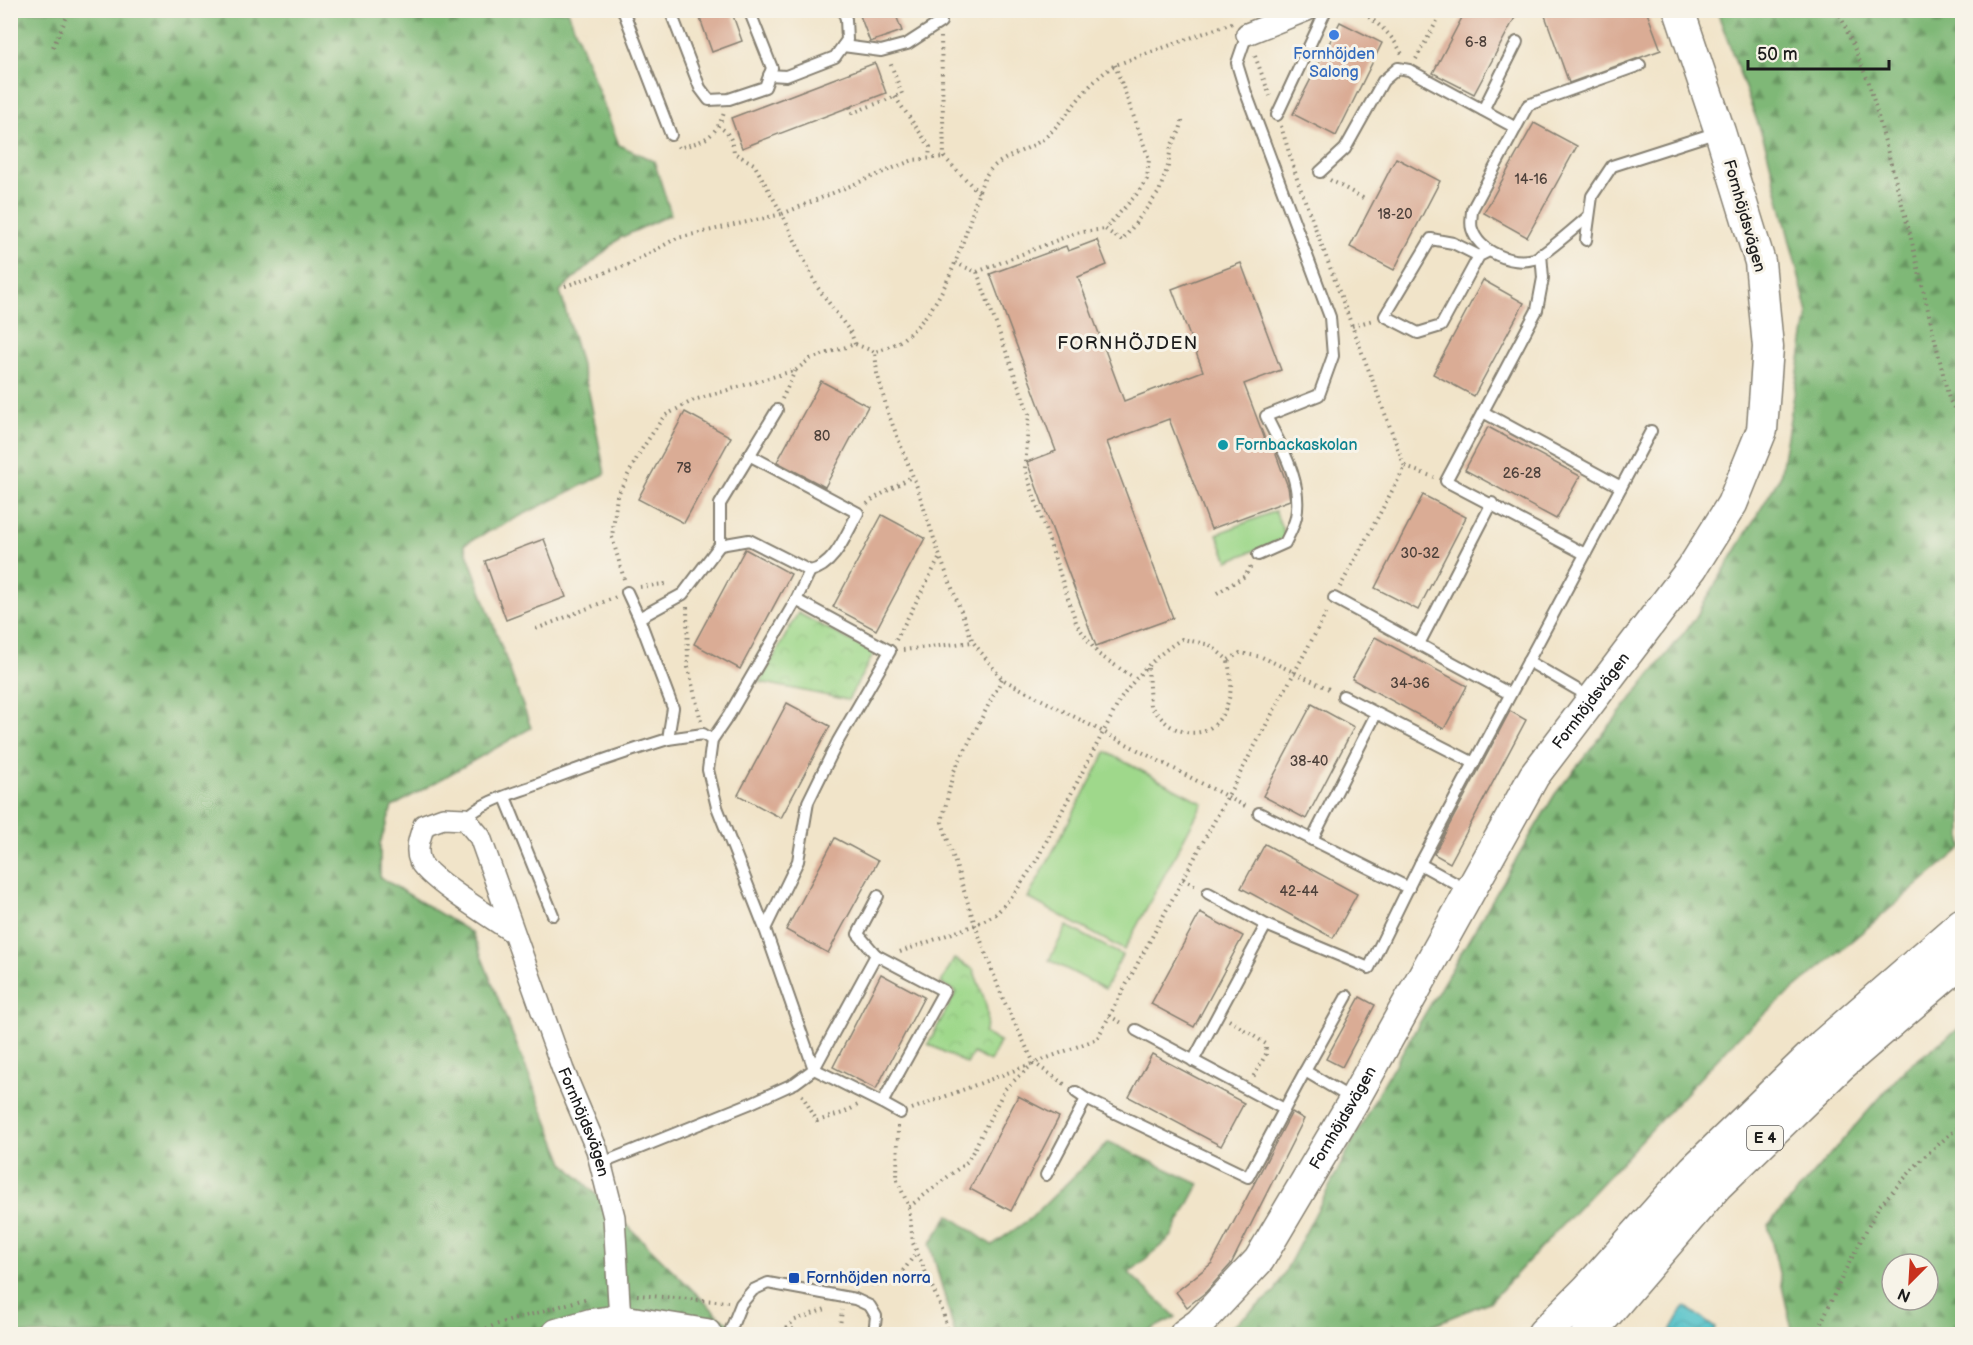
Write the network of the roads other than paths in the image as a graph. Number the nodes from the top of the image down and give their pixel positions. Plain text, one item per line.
1 (623, 10) edge
2 (670, 10) edge
3 (749, 10) edge
4 (843, 10) edge
5 (1307, 10) edge
6 (1326, 10) edge
7 (1678, 10) edge
8 (940, 22) road end
9 (1244, 27) joint
10 (1517, 42) dead end
11 (843, 46) junction
12 (1640, 65) dead end
13 (769, 75) junction
14 (1483, 110) junction
15 (1277, 115) road end
16 (1516, 128) junction
17 (1720, 132) junction
18 (671, 135) road end
19 (1320, 172) road end
20 (1589, 216) junction
21 (1586, 240) dead end
22 (1489, 251) junction
23 (1541, 254) junction
24 (1479, 256) junction
25 (777, 411) road end
26 (1483, 412) junction
27 (1651, 431) dead end
28 (749, 455) junction
29 (1621, 487) junction
30 (1492, 504) junction
31 (720, 545) junction
32 (1585, 554) junction
33 (1258, 555) road end
34 (810, 571) junction
35 (627, 592) road end
36 (1334, 598) road end
37 (796, 600) junction
38 (639, 618) junction
39 (1419, 644) junction
40 (1528, 661) junction
41 (1510, 694) junction
42 (1343, 696) road end
43 (1592, 698) junction
44 (1376, 714) junction
45 (708, 737) junction
46 (668, 739) junction
47 (1474, 763) junction
48 (504, 797) junction
49 (1259, 813) road end
50 (465, 819) junction
51 (1312, 840) junction
52 (1420, 864) junction
53 (1408, 888) junction
54 (1470, 891) junction
55 (1208, 893) dead end
56 (878, 896) dead end
57 (553, 915) dead end
58 (1266, 925) junction
59 (1962, 925) edge
60 (765, 929) junction
61 (513, 932) junction
62 (876, 955) junction
63 (1962, 960) edge
64 (1347, 996) dead end
65 (1136, 1030) dead end
66 (1193, 1061) junction
67 (814, 1069) junction
68 (1305, 1071) junction
69 (1076, 1092) road end
70 (1086, 1099) junction
71 (1354, 1100) junction
72 (882, 1103) junction
73 (1284, 1110) junction
74 (900, 1113) road end
75 (600, 1164) junction
76 (1046, 1175) dead end
77 (1588, 1290) junction
78 (620, 1307) junction
79 (556, 1335) edge
80 (706, 1335) edge
81 (729, 1335) edge
82 (874, 1335) edge
83 (1185, 1335) edge
84 (1544, 1335) edge
85 (1554, 1335) edge
86 (1588, 1335) edge

1 - 18 lane
2 - 13 lane
3 - 13 lane
4 - 11 lane
5 - 9 street
6 - 15 lane
7 - 17 street, Fornhöjdsvägen
8 - 11 lane
9 - 33 lane
10 - 14 lane
11 - 13 lane
12 - 16 lane
14 - 16 lane
14 - 19 lane
16 - 22 lane
17 - 20 lane
17 - 43 street, Fornhöjdsvägen
20 - 21 lane
20 - 23 lane
22 - 23 lane
22 - 24 lane
23 - 26 lane
24 - 24 lane
25 - 28 lane
26 - 29 lane
26 - 30 lane
27 - 29 lane
28 - 31 lane
28 - 34 lane
29 - 32 lane
30 - 32 lane
30 - 39 lane
31 - 34 lane
31 - 38 lane
32 - 40 lane
34 - 37 lane
35 - 38 lane
36 - 39 lane
37 - 45 lane
37 - 60 lane
38 - 46 lane
39 - 41 lane
40 - 41 lane
40 - 43 lane
41 - 47 lane
42 - 44 lane
43 - 54 street, Fornhöjdsvägen
44 - 47 lane
44 - 51 lane
45 - 46 lane
45 - 60 lane
46 - 48 lane
47 - 52 lane
48 - 50 lane
48 - 57 lane
49 - 51 lane
50 - 61 street, Fornhöjdsvägen
50 - 61 street
51 - 53 lane
52 - 53 lane
52 - 54 lane
53 - 58 lane
54 - 71 street, Fornhöjdsvägen
55 - 58 lane
56 - 62 lane
58 - 66 lane
59 - 77 highway, E 4
60 - 67 lane
61 - 75 street, Fornhöjdsvägen
62 - 67 lane
62 - 72 lane
63 - 86 highway, E 4
64 - 68 lane
65 - 66 lane
66 - 73 lane
67 - 72 lane
67 - 75 lane
68 - 71 lane
68 - 73 lane
69 - 70 lane
70 - 73 lane
70 - 76 lane
71 - 83 street, Fornhöjdsvägen
72 - 74 lane
75 - 78 street, Fornhöjdsvägen
77 - 84 highway
77 - 85 highway, E 4
78 - 79 street
78 - 80 street
81 - 82 lane

